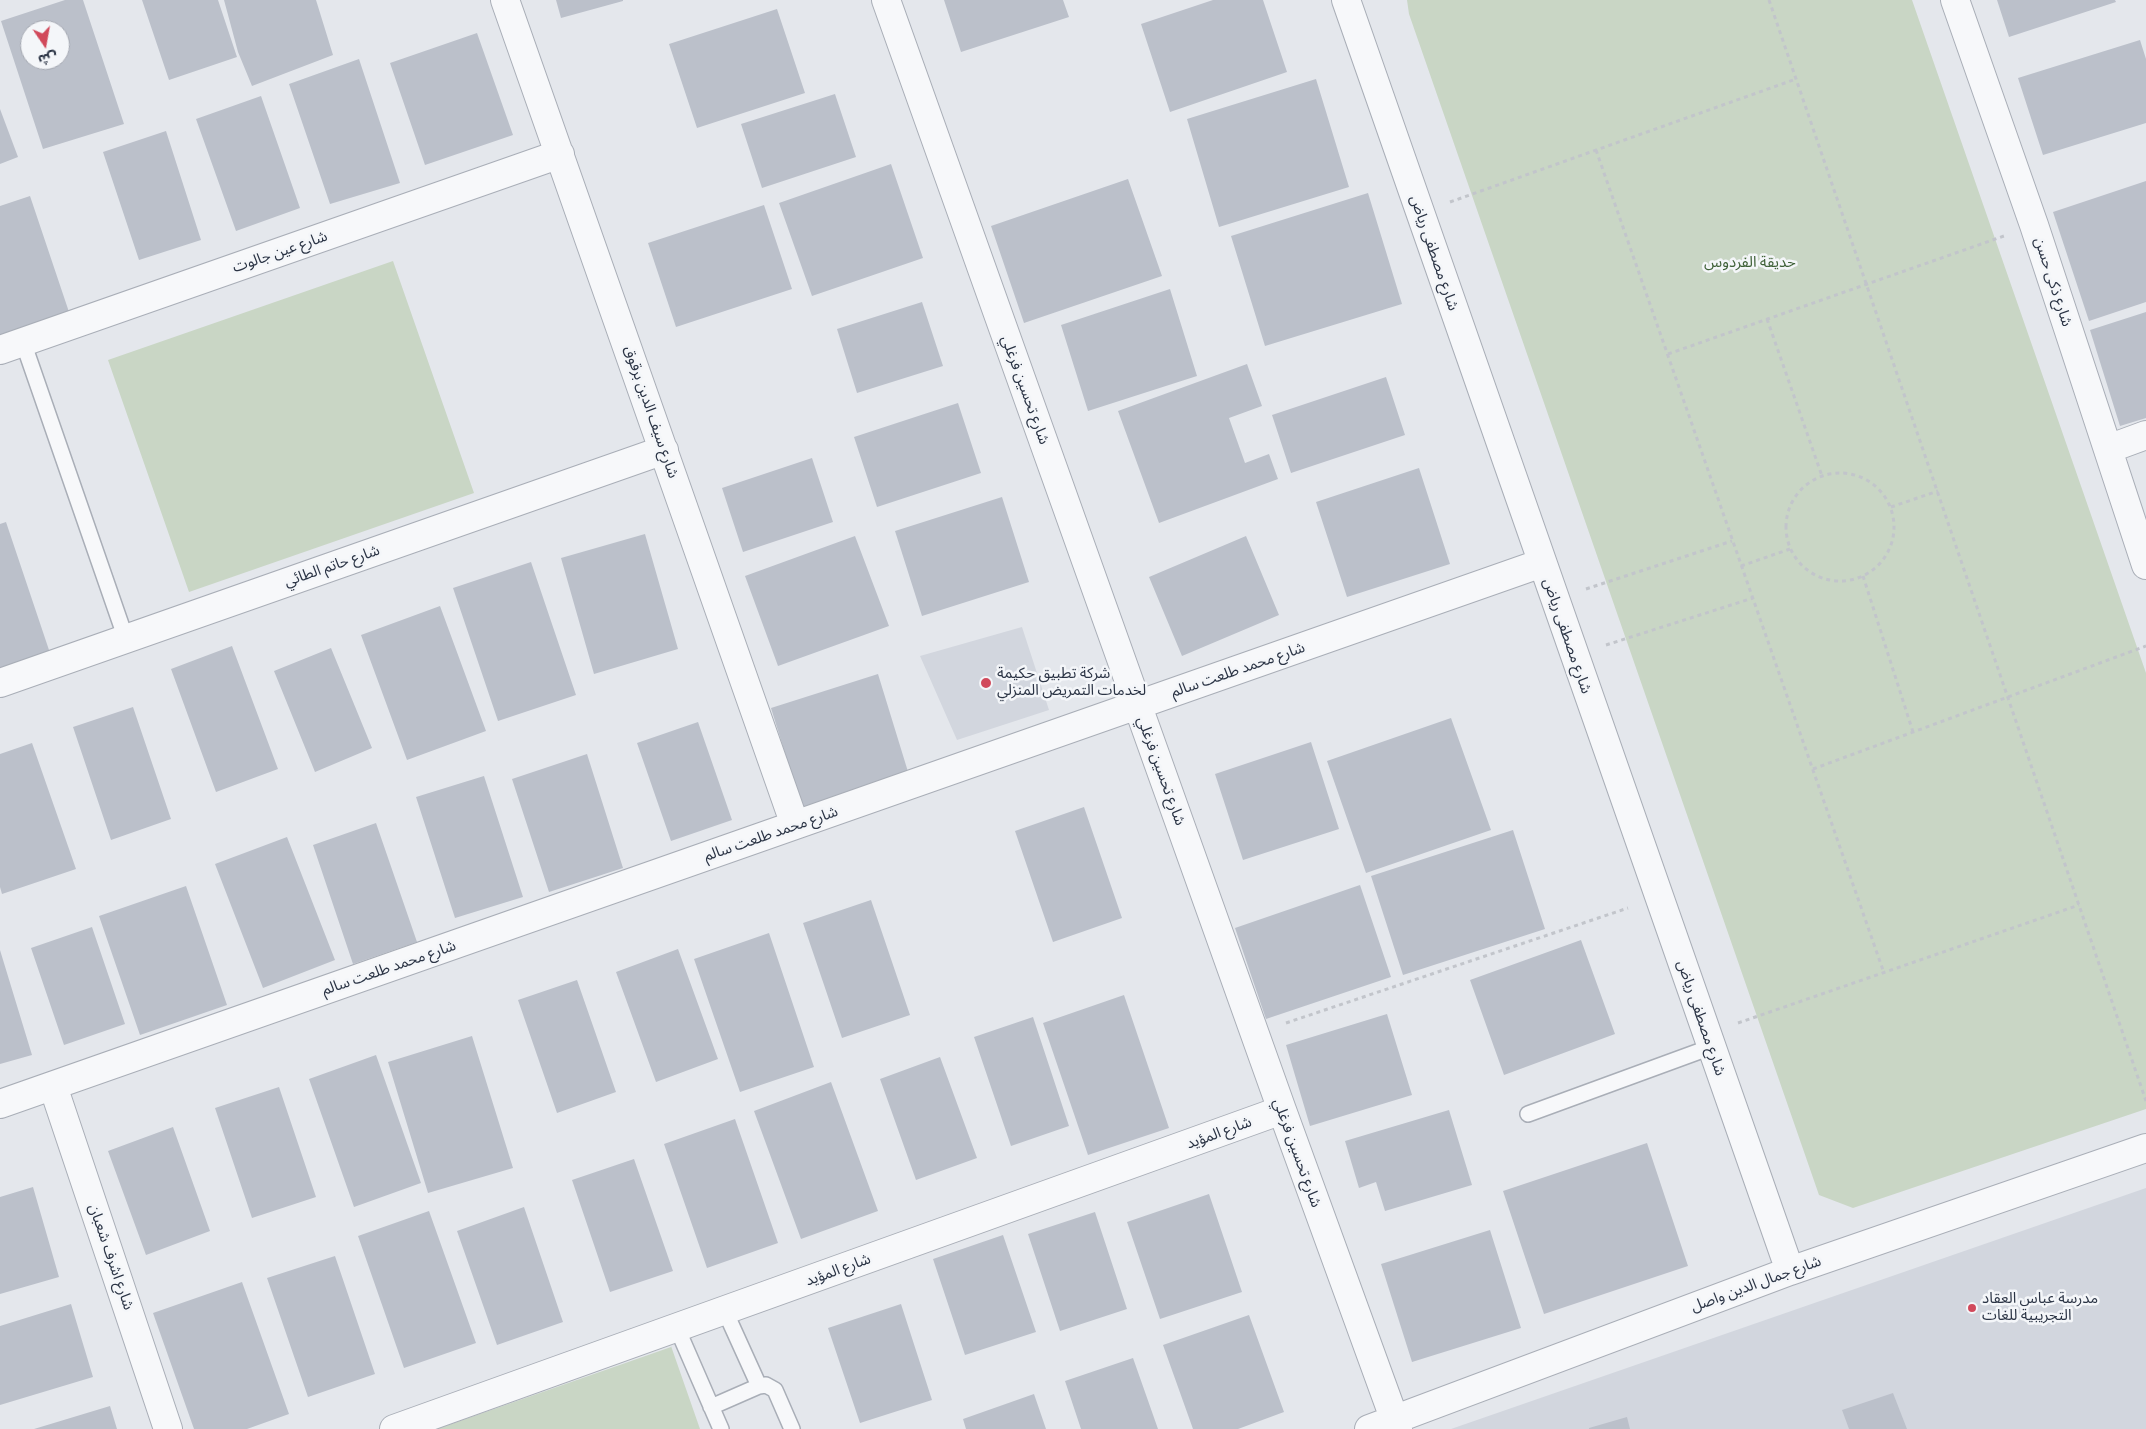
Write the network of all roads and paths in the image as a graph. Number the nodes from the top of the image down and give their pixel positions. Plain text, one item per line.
1 (505, 0) edge
2 (886, 0) edge
3 (1346, 0) edge
4 (1769, 0) edge
5 (1955, 0) edge
6 (1796, 79) junction
7 (1596, 150) junction
8 (560, 154) junction
9 (1420, 212) junction
10 (2034, 225) junction
11 (1866, 284) junction
12 (1767, 319) junction
13 (12, 346) edge
14 (1668, 354) junction
15 (2146, 435) edge
16 (2108, 449) junction
17 (664, 450) junction
18 (1822, 476) junction
19 (1938, 492) junction
20 (1891, 508) junction
21 (1732, 540) junction
22 (1790, 549) junction
23 (1542, 564) junction
24 (2146, 565) edge
25 (1741, 566) junction
26 (1863, 576) junction
27 (1753, 598) junction
28 (1554, 600) junction
29 (126, 638) junction
30 (2146, 646) edge
31 (1574, 655) junction
32 (0, 683) edge
33 (2008, 697) junction
34 (1138, 705) junction
35 (1913, 732) junction
36 (1813, 769) junction
37 (795, 826) junction
38 (1659, 897) junction
39 (2079, 905) junction
40 (1884, 973) junction
41 (1254, 1034) junction
42 (1709, 1041) junction
43 (53, 1086) junction
44 (2146, 1101) edge
45 (0, 1104) edge
46 (1282, 1110) junction
47 (1528, 1114) dead end
48 (2146, 1148) edge
49 (1790, 1271) junction
50 (725, 1311) junction
51 (677, 1328) junction
52 (759, 1386) junction
53 (711, 1407) junction
54 (1397, 1425) edge
55 (168, 1429) edge
56 (394, 1429) edge
57 (721, 1429) edge
58 (792, 1429) edge
59 (1369, 1429) edge

1 - 8 street, شارع سيف الدين برقوق
2 - 34 street, شارع تحسين فرغلي
3 - 9 street, شارع مصطفى رياض
4 - 6 path
5 - 10 street, شارع ذكى حسن
6 - 7 path
6 - 11 path
7 - 9 path
7 - 14 path
8 - 13 street, شارع عين جالوت
8 - 17 street, شارع سيف الدين برقوق
9 - 23 street, شارع مصطفى رياض
10 - 11 path
10 - 16 street, شارع ذكى حسن
11 - 12 path
11 - 19 path
12 - 14 path
12 - 18 path
13 - 29 lane
14 - 21 path
15 - 16 street
16 - 24 street, شارع ذكى حسن
17 - 29 street, شارع حاتم الطائي
17 - 37 street, شارع سيف الدين برقوق
18 - 20 path
18 - 22 path
19 - 20 path
19 - 33 path
20 - 26 path
21 - 25 path
21 - 28 path
22 - 25 path
22 - 26 path
23 - 28 street, شارع مصطفى رياض
23 - 34 street, شارع محمد طلعت سالم
25 - 27 path
26 - 35 path
27 - 31 path
27 - 36 path
28 - 31 street, شارع مصطفى رياض
29 - 32 street, شارع حاتم الطائي
30 - 33 path
31 - 38 street, شارع مصطفى رياض
33 - 35 path
33 - 39 path
34 - 37 street, شارع محمد طلعت سالم
34 - 41 street, شارع تحسين فرغلي
35 - 36 path
36 - 40 path
37 - 43 street, شارع محمد طلعت سالم
38 - 41 path
38 - 42 street, شارع مصطفى رياض
39 - 40 path
39 - 44 path
40 - 42 path
41 - 46 street, شارع تحسين فرغلي
42 - 47 lane
42 - 49 street, شارع مصطفى رياض
43 - 45 street, شارع محمد طلعت سالم
43 - 55 street, شارع اشرف شعبان
46 - 50 street, شارع المؤيد
46 - 54 street, شارع تحسين فرغلي
48 - 49 street, شارع جمال الدين واصل
49 - 54 street, شارع جمال الدين واصل
50 - 51 street, شارع المؤيد
50 - 52 lane
51 - 53 lane
51 - 56 street, شارع المؤيد
52 - 53 lane
52 - 58 lane
53 - 57 lane
54 - 59 street, شارع جمال الدين واصل

